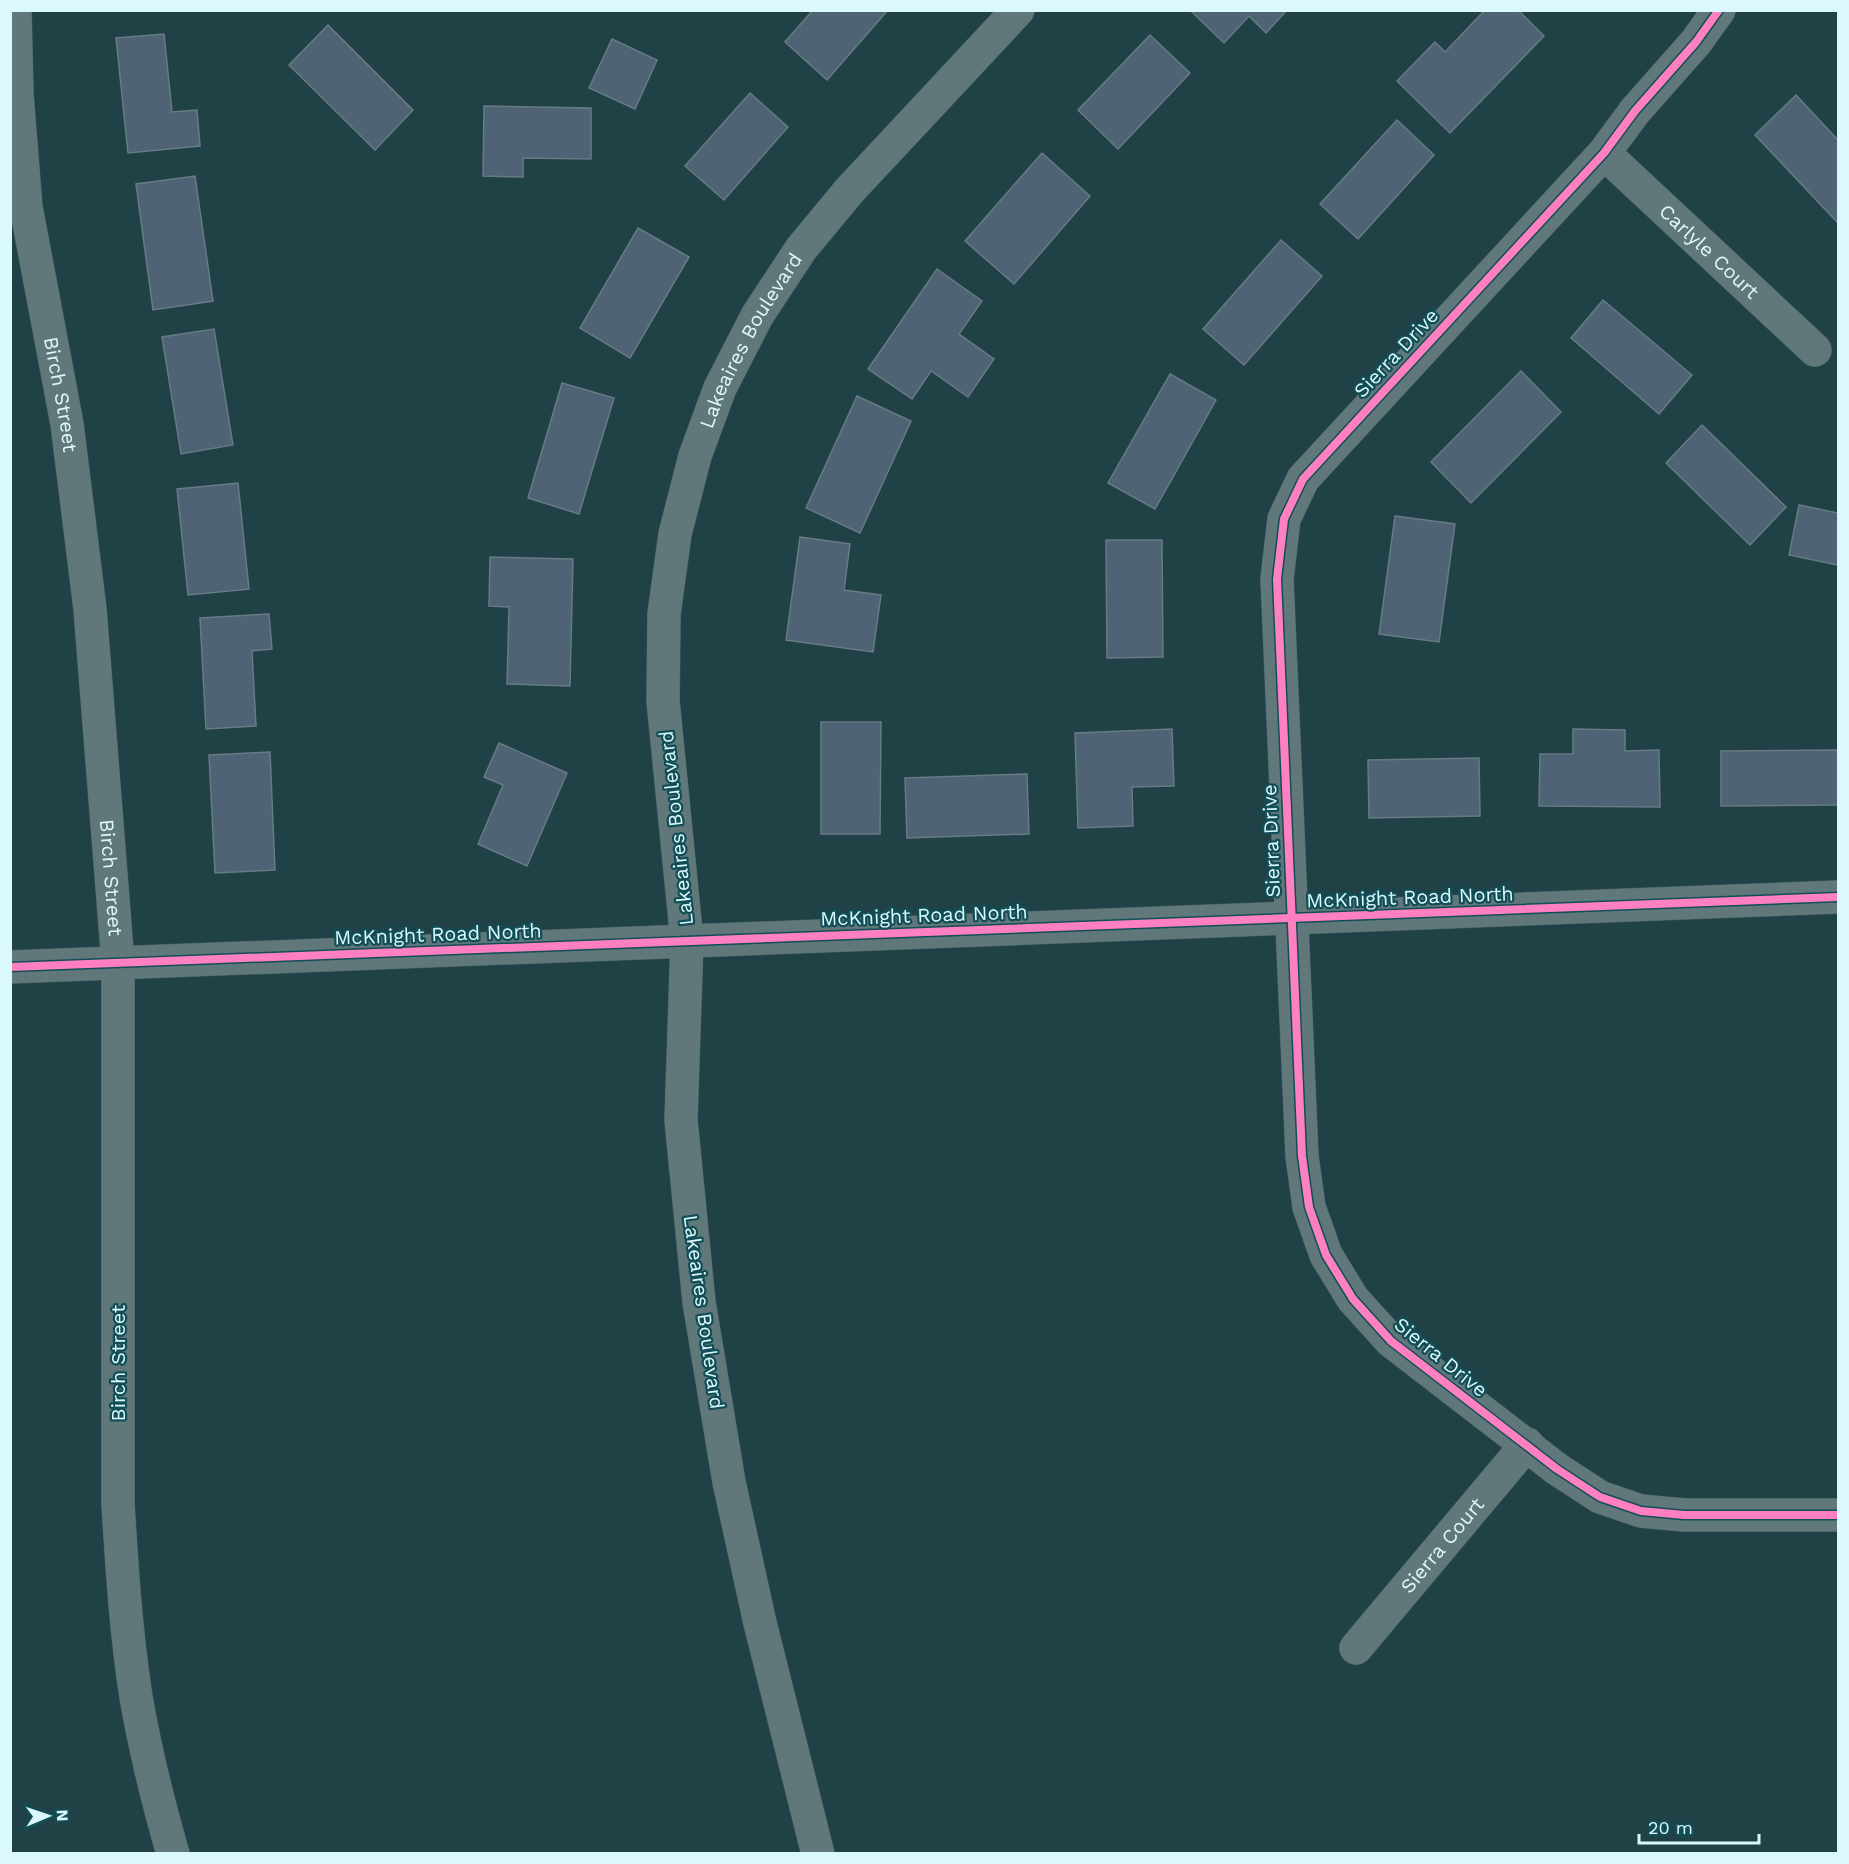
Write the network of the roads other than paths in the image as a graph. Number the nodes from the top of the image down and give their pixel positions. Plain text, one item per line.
1 (15, 10) edge
2 (1018, 10) edge
3 (1719, 10) edge
4 (1604, 153) junction
5 (1815, 350) dead end
6 (1839, 897) edge
7 (1291, 918) junction
8 (687, 941) junction
9 (118, 963) junction
10 (10, 967) edge
11 (1527, 1444) junction
12 (1839, 1515) edge
13 (1356, 1648) dead end
14 (173, 1854) edge
15 (818, 1854) edge

1 - 9 street, Birch Street
2 - 8 street, Lakeaires Boulevard
3 - 4 street, Sierra Drive
4 - 5 street, Carlyle Court
4 - 7 street, Sierra Drive
6 - 7 street, McKnight Road North
7 - 8 street, McKnight Road North
7 - 11 street, Sierra Drive
8 - 9 street, McKnight Road North
8 - 15 street, Lakeaires Boulevard
9 - 10 street, McKnight Road North
9 - 14 street, Birch Street
11 - 12 street, Sierra Drive
11 - 13 street, Sierra Court

